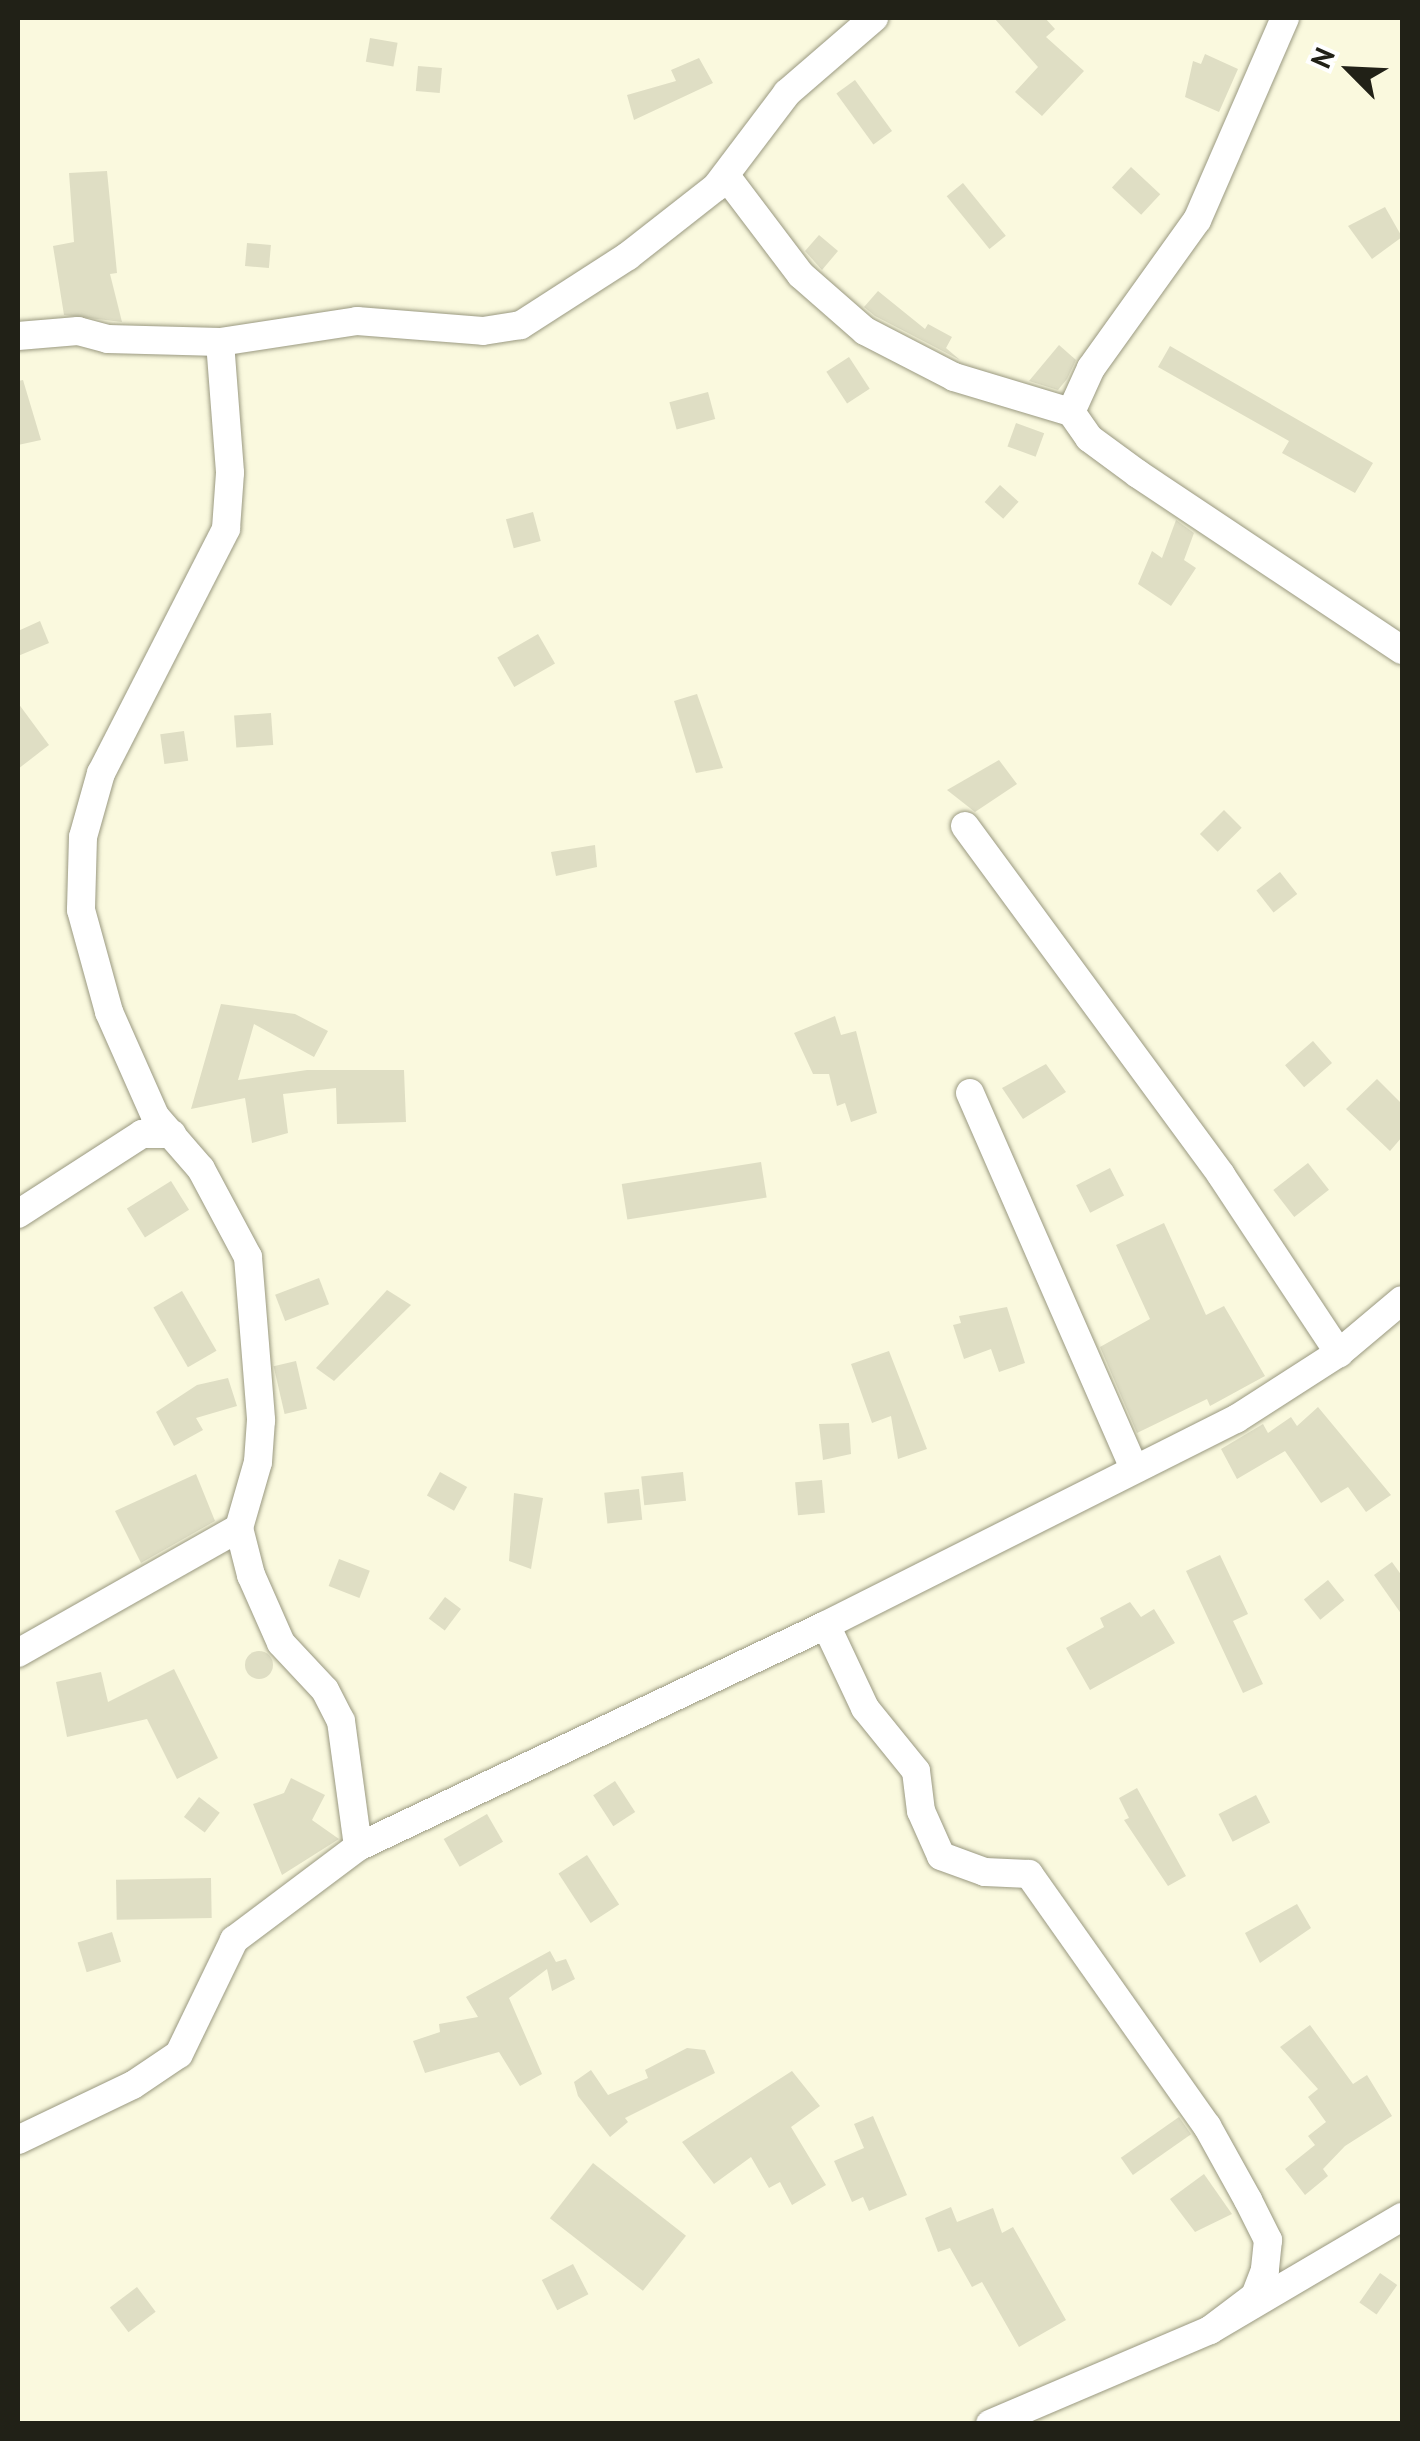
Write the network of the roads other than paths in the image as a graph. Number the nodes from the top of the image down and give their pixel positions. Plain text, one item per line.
1 (874, 18) edge
2 (1285, 18) edge
3 (726, 176) junction
4 (18, 336) edge
5 (220, 342) junction
6 (1071, 412) junction
7 (1402, 650) edge
8 (966, 826) dead end
9 (970, 1093) dead end
10 (172, 1134) junction
11 (18, 1214) edge
12 (1402, 1300) edge
13 (1339, 1353) junction
14 (1134, 1469) junction
15 (239, 1528) junction
16 (826, 1624) junction
17 (18, 1653) edge
18 (358, 1847) junction
19 (18, 2140) edge
20 (1402, 2216) edge
21 (1210, 2330) junction
22 (990, 2424) edge

1 - 3 street
2 - 6 street
3 - 5 street
3 - 6 street
4 - 5 street
5 - 10 street
6 - 7 street
8 - 13 street
9 - 14 street
10 - 11 street
10 - 15 street
12 - 13 street
13 - 14 street
14 - 16 street
15 - 17 street
15 - 18 street
16 - 18 street
16 - 21 street
18 - 19 street
20 - 21 street
21 - 22 street

